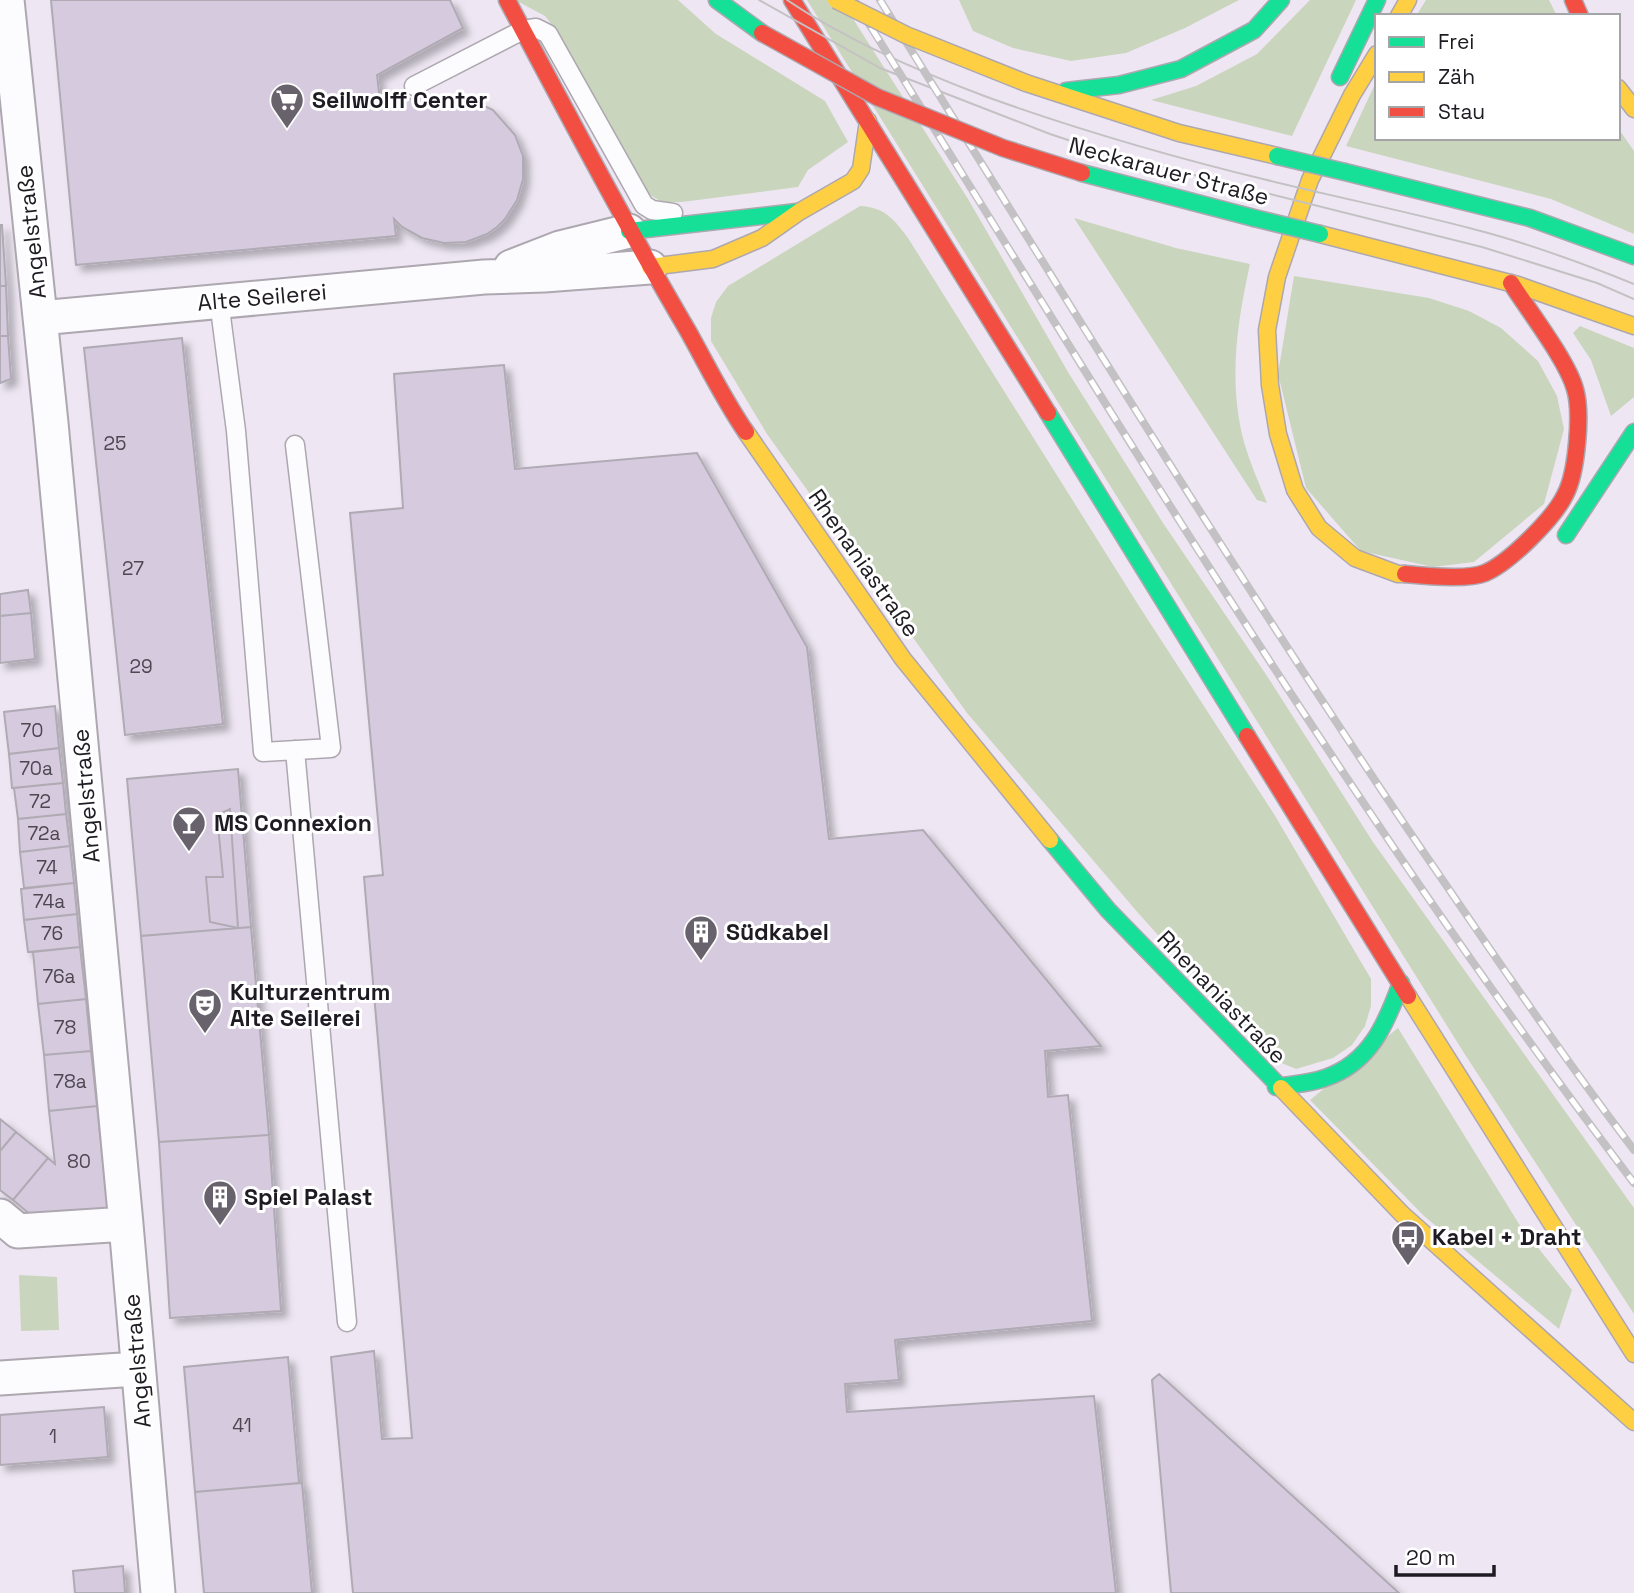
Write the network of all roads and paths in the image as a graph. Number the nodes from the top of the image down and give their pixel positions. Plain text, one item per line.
1 (7, 0) edge
2 (507, 0) edge
3 (717, 0) edge
4 (792, 0) edge
5 (836, 0) edge
6 (1281, 0) edge
7 (1377, 0) edge
8 (523, 30) junction
9 (1375, 57) edge
10 (414, 86) dead end
11 (1620, 91) edge
12 (1050, 93) junction
13 (1331, 94) dead end
14 (1634, 110) edge
15 (868, 121) junction
16 (1308, 142) dead end
17 (1290, 177) dead end
18 (853, 181) junction
19 (871, 187) dead end
20 (894, 194) dead end
21 (916, 201) junction
22 (1281, 203) dead end
23 (799, 212) junction
24 (711, 221) junction
25 (629, 231) junction
26 (1269, 242) dead end
27 (1634, 256) edge
28 (650, 267) junction
29 (484, 277) junction
30 (1511, 283) junction
31 (219, 301) junction
32 (1255, 307) dead end
33 (40, 318) junction
34 (1634, 326) edge
35 (1251, 334) dead end
36 (1634, 432) edge
37 (295, 445) dead end
38 (1554, 547) dead end
39 (295, 750) junction
40 (1401, 983) junction
41 (1276, 1087) junction
42 (126, 1224) junction
43 (6, 1230) edge
44 (347, 1322) dead end
45 (1634, 1354) edge
46 (137, 1369) junction
47 (0, 1378) edge
48 (1634, 1422) edge
49 (158, 1593) edge

1 - 33 street, Angelstraße
2 - 8 street, Rhenaniastraße
3 - 30 street, Neckarauer Straße, bridge
4 - 15 street
5 - 12 street, Neckarauer Straße, bridge
6 - 12 street
7 - 13 street
8 - 10 lane
8 - 24 lane
8 - 25 street, Rhenaniastraße
9 - 30 street
11 - 14 street
12 - 27 street, Neckarauer Straße, bridge
15 - 18 street
15 - 21 street
16 - 17 street
18 - 19 street
18 - 23 street, Alte Seilerei
20 - 21 street
21 - 40 street
22 - 26 street
23 - 24 street, Alte Seilerei
23 - 28 street, Alte Seilerei
24 - 25 street, Alte Seilerei
25 - 28 street, Rhenaniastraße
25 - 29 street, Alte Seilerei
28 - 29 street, Alte Seilerei
28 - 41 street, Rhenaniastraße
29 - 31 street, Alte Seilerei
30 - 34 street, Neckarauer Straße
31 - 33 street, Alte Seilerei
31 - 39 lane
32 - 35 street
33 - 42 street, Angelstraße
36 - 38 street
37 - 39 lane
39 - 44 lane
40 - 41 street, Rhenaniastraße
40 - 45 street
41 - 48 street, Rhenaniastraße
42 - 43 street
42 - 46 street, Angelstraße
46 - 47 street
46 - 49 street, Angelstraße

